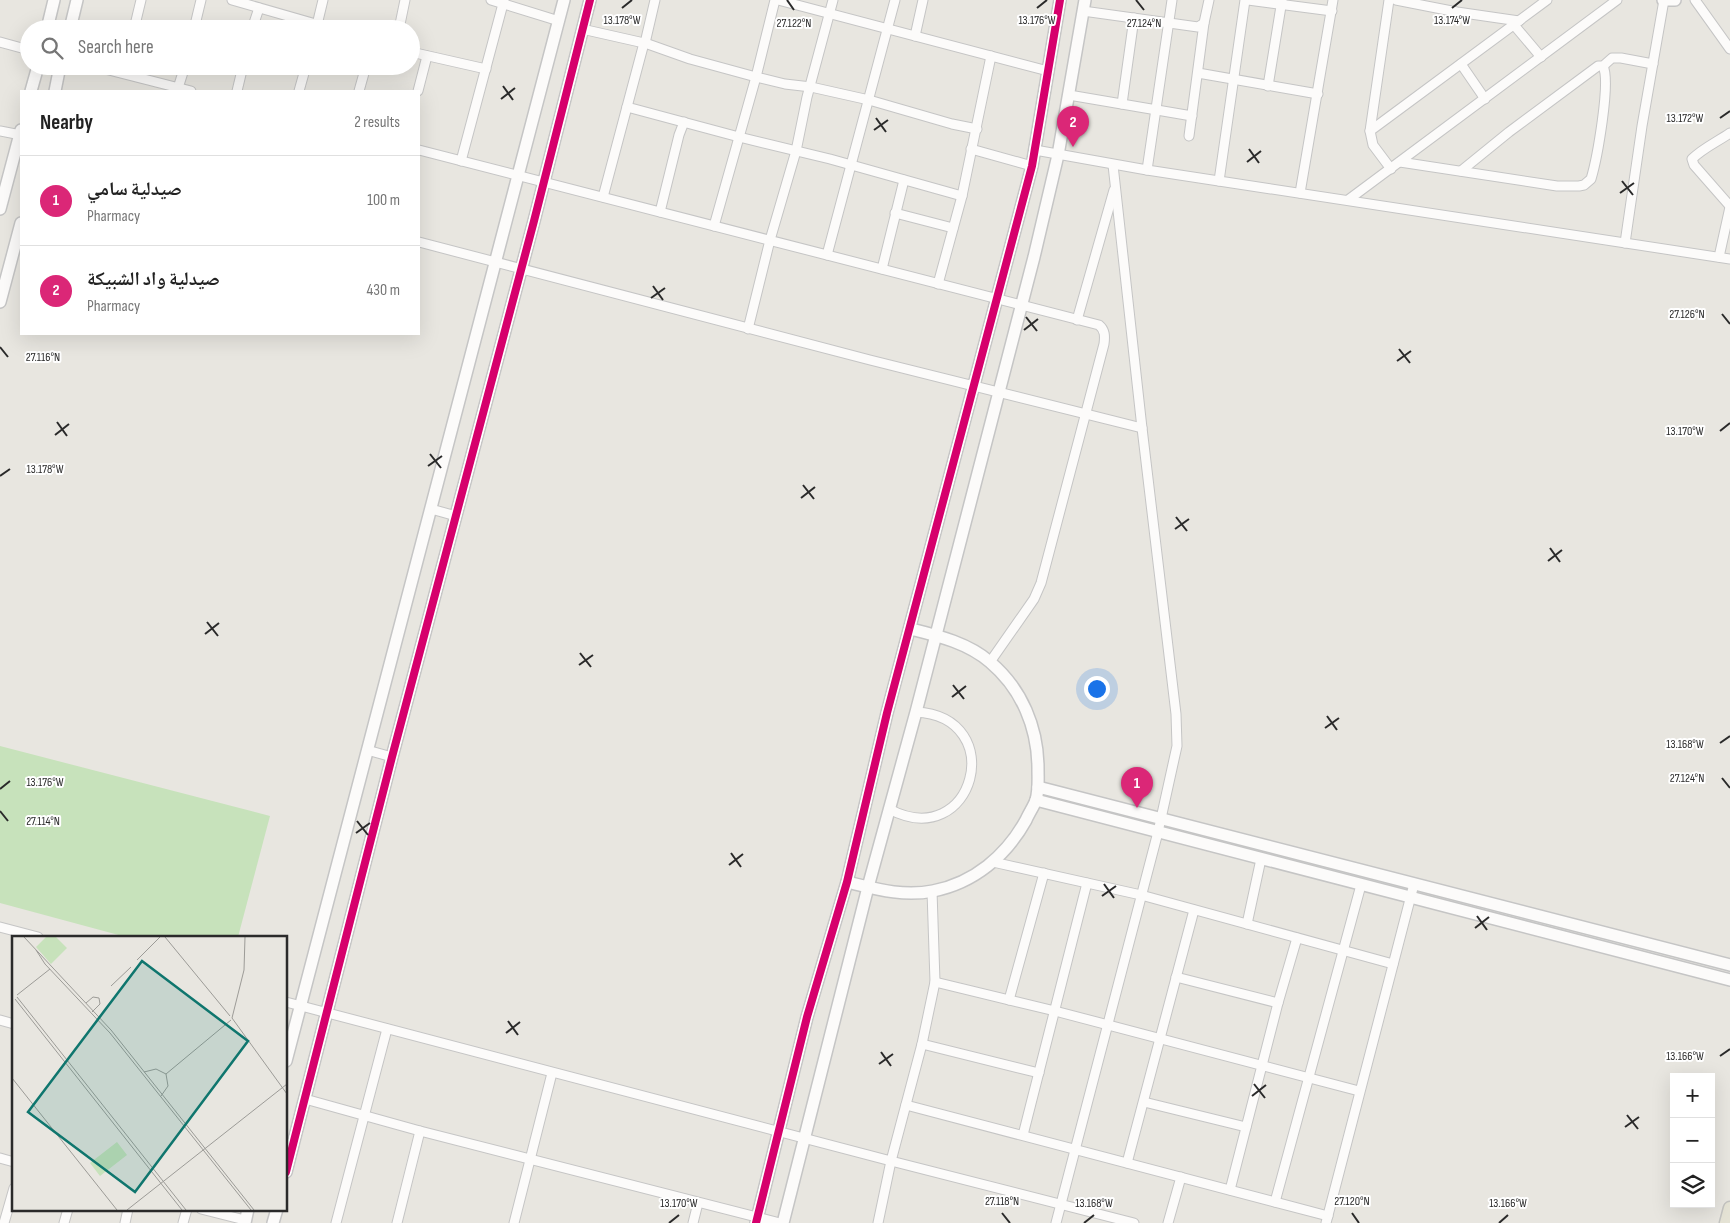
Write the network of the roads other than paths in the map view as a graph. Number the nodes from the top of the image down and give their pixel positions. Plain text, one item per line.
1 (54, 0) edge
2 (77, 0) edge
3 (141, 0) edge
4 (201, 0) edge
5 (232, 0) edge
6 (323, 0) edge
7 (405, 0) edge
8 (491, 0) edge
9 (564, 0) edge
10 (590, 0) edge
11 (655, 0) edge
12 (777, 0) edge
13 (833, 0) edge
14 (894, 0) edge
15 (923, 0) edge
16 (1060, 0) edge
17 (1172, 0) edge
18 (1209, 0) edge
19 (1246, 0) edge
20 (1333, 0) edge
21 (1388, 0) edge
22 (1396, 0) edge
23 (1547, 0) edge
24 (1617, 0) edge
25 (1664, 0) edge
26 (1675, 0) edge
27 (1695, 0) edge
28 (503, 2) edge
29 (1281, 2) edge
30 (1084, 5) edge
31 (259, 8) junction
32 (1332, 11) junction
33 (829, 14) junction
34 (1134, 18) junction
35 (49, 20) edge
36 (72, 20) edge
37 (136, 20) edge
38 (196, 20) edge
39 (255, 20) edge
40 (298, 20) edge
41 (318, 20) edge
42 (401, 20) edge
43 (559, 21) junction
44 (1169, 23) junction
45 (1204, 23) junction
46 (1516, 23) junction
47 (582, 29) junction
48 (888, 29) junction
49 (915, 36) junction
50 (0, 42) edge
51 (645, 43) junction
52 (20, 48) edge
53 (1730, 49) edge
54 (420, 54) edge
55 (427, 56) junction
56 (991, 56) junction
57 (1541, 58) junction
58 (1461, 64) junction
59 (1654, 64) junction
60 (1603, 66) junction
61 (486, 69) junction
62 (1048, 71) junction
63 (1198, 73) junction
64 (35, 75) edge
65 (58, 75) edge
66 (138, 75) edge
67 (182, 75) edge
68 (241, 75) edge
69 (303, 75) edge
70 (363, 75) edge
71 (756, 77) junction
72 (1233, 80) junction
73 (1268, 86) junction
74 (812, 87) junction
75 (178, 88) junction
76 (31, 90) edge
77 (55, 90) edge
78 (187, 90) edge
79 (237, 90) edge
80 (299, 90) edge
81 (359, 90) edge
82 (418, 90) edge
83 (1318, 94) junction
84 (1069, 95) junction
85 (1485, 99) junction
86 (869, 100) junction
87 (1122, 104) junction
88 (627, 107) junction
89 (1156, 110) junction
90 (1192, 116) junction
91 (684, 122) junction
92 (977, 129) junction
93 (0, 130) edge
94 (1370, 131) junction
95 (20, 133) edge
96 (1730, 134) edge
97 (1189, 136) dead end
98 (20, 137) edge
99 (739, 137) junction
100 (420, 150) edge
101 (971, 150) junction
102 (1035, 150) junction
103 (796, 151) junction
104 (1058, 155) junction
105 (461, 161) junction
106 (1400, 162) junction
107 (1113, 164) junction
108 (851, 165) junction
109 (1032, 166) junction
110 (1390, 169) junction
111 (1147, 170) junction
112 (1461, 171) junction
113 (518, 176) junction
114 (904, 180) junction
115 (1219, 180) junction
116 (544, 182) junction
117 (1115, 185) junction
118 (1300, 193) junction
119 (962, 196) junction
120 (603, 197) junction
121 (1348, 200) junction
122 (0, 208) edge
123 (1730, 208) edge
124 (660, 212) junction
125 (895, 213) junction
126 (714, 226) junction
127 (20, 227) edge
128 (953, 228) junction
129 (770, 240) junction
130 (420, 242) edge
131 (1625, 243) junction
132 (827, 255) junction
133 (1719, 257) junction
134 (1730, 258) edge
135 (496, 262) junction
136 (521, 269) junction
137 (882, 269) junction
138 (938, 284) junction
139 (997, 299) junction
140 (0, 302) edge
141 (1021, 305) junction
142 (1077, 320) junction
143 (748, 328) junction
144 (973, 386) junction
145 (999, 391) junction
146 (1086, 414) junction
147 (1142, 428) junction
148 (431, 510) junction
149 (456, 516) junction
150 (911, 629) junction
151 (936, 635) junction
152 (990, 662) junction
153 (916, 712) junction
154 (368, 750) junction
155 (392, 757) junction
156 (1038, 787) junction
157 (1036, 800) junction
158 (889, 810) junction
159 (1160, 818) junction
160 (1158, 832) junction
161 (1261, 859) junction
162 (994, 862) junction
163 (1044, 874) junction
164 (847, 882) junction
165 (1087, 883) junction
166 (1414, 884) junction
167 (1361, 885) junction
168 (868, 887) junction
169 (932, 891) junction
170 (1141, 896) junction
171 (1410, 897) junction
172 (1194, 910) junction
173 (1247, 924) junction
174 (0, 927) edge
175 (34, 936) edge
176 (1297, 938) junction
177 (1343, 950) junction
178 (1393, 964) junction
179 (1730, 966) edge
180 (1176, 977) junction
181 (1730, 980) edge
182 (935, 982) junction
183 (1009, 1000) junction
184 (288, 1003) edge
185 (1278, 1003) junction
186 (300, 1006) junction
187 (1055, 1011) junction
188 (326, 1013) junction
189 (1108, 1025) junction
190 (387, 1029) junction
191 (1160, 1040) junction
192 (922, 1044) junction
193 (288, 1053) edge
194 (1262, 1066) junction
195 (552, 1073) junction
196 (1039, 1073) junction
197 (1308, 1078) junction
198 (1359, 1091) junction
199 (305, 1099) junction
200 (1144, 1102) junction
201 (906, 1105) junction
202 (363, 1115) junction
203 (1246, 1127) junction
204 (420, 1131) junction
205 (779, 1131) junction
206 (1024, 1135) junction
207 (805, 1138) junction
208 (1075, 1149) junction
209 (530, 1159) junction
210 (891, 1161) junction
211 (1127, 1163) junction
212 (288, 1164) edge
213 (1181, 1177) junction
214 (1230, 1190) junction
215 (12, 1195) edge
216 (1275, 1202) junction
217 (698, 1203) junction
218 (1061, 1204) junction
219 (1730, 1208) edge
220 (68, 1210) edge
221 (128, 1210) edge
222 (187, 1210) edge
223 (207, 1210) edge
224 (277, 1210) edge
225 (246, 1217) edge
226 (757, 1220) edge
227 (1327, 1220) edge
228 (4, 1223) edge
229 (64, 1223) edge
230 (124, 1223) edge
231 (183, 1223) edge
232 (273, 1223) edge
233 (336, 1223) edge
234 (397, 1223) edge
235 (514, 1223) edge
236 (693, 1223) edge
237 (781, 1223) edge
238 (878, 1223) edge
239 (1056, 1223) edge
240 (1134, 1223) edge
241 (1168, 1223) edge
242 (1726, 1223) edge

1 - 35 street
2 - 36 street
3 - 37 street
4 - 38 street
5 - 31 street
6 - 41 street
7 - 42 street
8 - 28 street
9 - 43 street
10 - 47 street
11 - 51 street
12 - 33 street
12 - 71 street
13 - 33 street
14 - 48 street
15 - 49 street
16 - 62 street
17 - 44 street
18 - 45 street
19 - 29 street
19 - 72 street
20 - 32 street
21 - 94 street
22 - 46 street
23 - 46 street
24 - 57 street
25 - 26 street
25 - 59 street
27 - 53 street
28 - 43 street
28 - 61 street
29 - 32 street
29 - 73 street
30 - 34 street
30 - 84 street
31 - 39 street
31 - 40 street
32 - 83 street
33 - 48 street
33 - 74 street
34 - 44 street
34 - 87 street
43 - 113 street
44 - 45 street
44 - 89 street
45 - 63 street
46 - 57 street
46 - 58 street
47 - 51 street
47 - 116 street
48 - 49 street
48 - 86 street
49 - 56 street
50 - 52 street
51 - 71 street
51 - 88 street
54 - 55 street
55 - 61 street
55 - 82 street
56 - 62 street
56 - 92 street
57 - 85 street
58 - 85 street
58 - 94 street
59 - 60 street
59 - 131 street
60 - 112 street
60 - 112 street
61 - 105 street
62 - 102 street
63 - 72 street
63 - 90 street
64 - 76 street
65 - 77 street
66 - 75 street
67 - 75 street
68 - 79 street
69 - 80 street
70 - 81 street
71 - 74 street
71 - 99 street
72 - 73 street
72 - 115 street
73 - 83 street
74 - 86 street
74 - 103 street
75 - 78 street
83 - 118 street
84 - 87 street
84 - 104 street
85 - 106 street
86 - 92 street
86 - 108 street
87 - 89 street
88 - 91 street
88 - 120 street
89 - 90 street
89 - 111 street
90 - 97 street
91 - 99 street
91 - 124 street
92 - 101 street
93 - 95 street
94 - 110 street
96 - 123 street
98 - 122 street
99 - 103 street
99 - 126 street
100 - 105 street
101 - 109 street
101 - 119 street
102 - 104 street
102 - 109 street
103 - 108 street
103 - 129 street
104 - 107 street
104 - 141 street
105 - 113 street
106 - 110 street
106 - 112 street
107 - 111 street
107 - 117 street
108 - 114 street
108 - 132 street
109 - 139 street
110 - 121 street
111 - 115 street
113 - 116 street
113 - 135 street
114 - 119 street
114 - 125 street
115 - 118 street
116 - 120 street
116 - 136 street
117 - 142 street
117 - 147 street
118 - 121 street
119 - 128 street
120 - 124 street
121 - 131 street
123 - 133 street
124 - 126 street
125 - 128 street
125 - 137 street
126 - 129 street
127 - 140 street
128 - 138 street
129 - 132 street
129 - 143 street
130 - 135 street
131 - 133 street
132 - 137 street
133 - 134 street
135 - 136 street
135 - 148 street
136 - 143 street
136 - 149 street
137 - 138 street
138 - 139 street
139 - 141 street
139 - 144 street
141 - 142 street
141 - 145 street
142 - 146 street
143 - 144 street
144 - 145 street
144 - 150 street
145 - 146 street
145 - 151 street
146 - 147 street
146 - 152 street
147 - 159 street
148 - 149 street
148 - 154 street
149 - 155 street
150 - 151 street
150 - 164 street
151 - 152 street
151 - 153 street
152 - 156 street
153 - 158 street
153 - 158 street
154 - 155 street
154 - 186 street
155 - 188 street
156 - 157 street
156 - 159 street
157 - 160 street
157 - 162 street
158 - 168 street
159 - 160 street
159 - 166 street
160 - 161 street
160 - 170 street
161 - 167 street
161 - 173 street
162 - 163 street
162 - 169 street
163 - 165 street
163 - 183 street
164 - 168 street
164 - 205 street
165 - 170 street
165 - 187 street
166 - 171 street
166 - 179 street
167 - 171 street
167 - 177 street
168 - 169 street
168 - 207 street
169 - 182 street
170 - 172 street
170 - 189 street
171 - 178 street
171 - 181 street
172 - 173 street
172 - 180 street
173 - 176 street
174 - 175 street
176 - 177 street
176 - 185 street
177 - 178 street
177 - 197 street
178 - 198 street
180 - 185 street
180 - 191 street
182 - 183 street
182 - 192 street
183 - 187 street
184 - 186 street
185 - 194 street
186 - 188 street
186 - 193 street
187 - 189 street
187 - 196 street
188 - 190 street
188 - 199 street
189 - 191 street
189 - 208 street
190 - 195 street
190 - 202 street
191 - 194 street
191 - 200 street
192 - 196 street
192 - 201 street
194 - 197 street
194 - 203 street
195 - 205 street
195 - 209 street
196 - 206 street
197 - 198 street
197 - 216 street
198 - 227 street
199 - 202 street
199 - 212 street
200 - 203 street
200 - 211 street
201 - 206 street
201 - 210 street
202 - 204 street
202 - 233 street
203 - 214 street
204 - 209 street
204 - 234 street
205 - 207 street
205 - 226 street
206 - 208 street
207 - 210 street
207 - 237 street
208 - 211 street
208 - 218 street
209 - 217 street
209 - 235 street
210 - 218 street
210 - 238 street
211 - 213 street
213 - 214 street
213 - 241 street
214 - 216 street
215 - 228 street
216 - 227 street
217 - 226 street
217 - 236 street
218 - 239 street
218 - 240 street
219 - 242 main road
220 - 229 street
221 - 230 street
222 - 231 street
223 - 225 street
224 - 232 street
226 - 237 street

